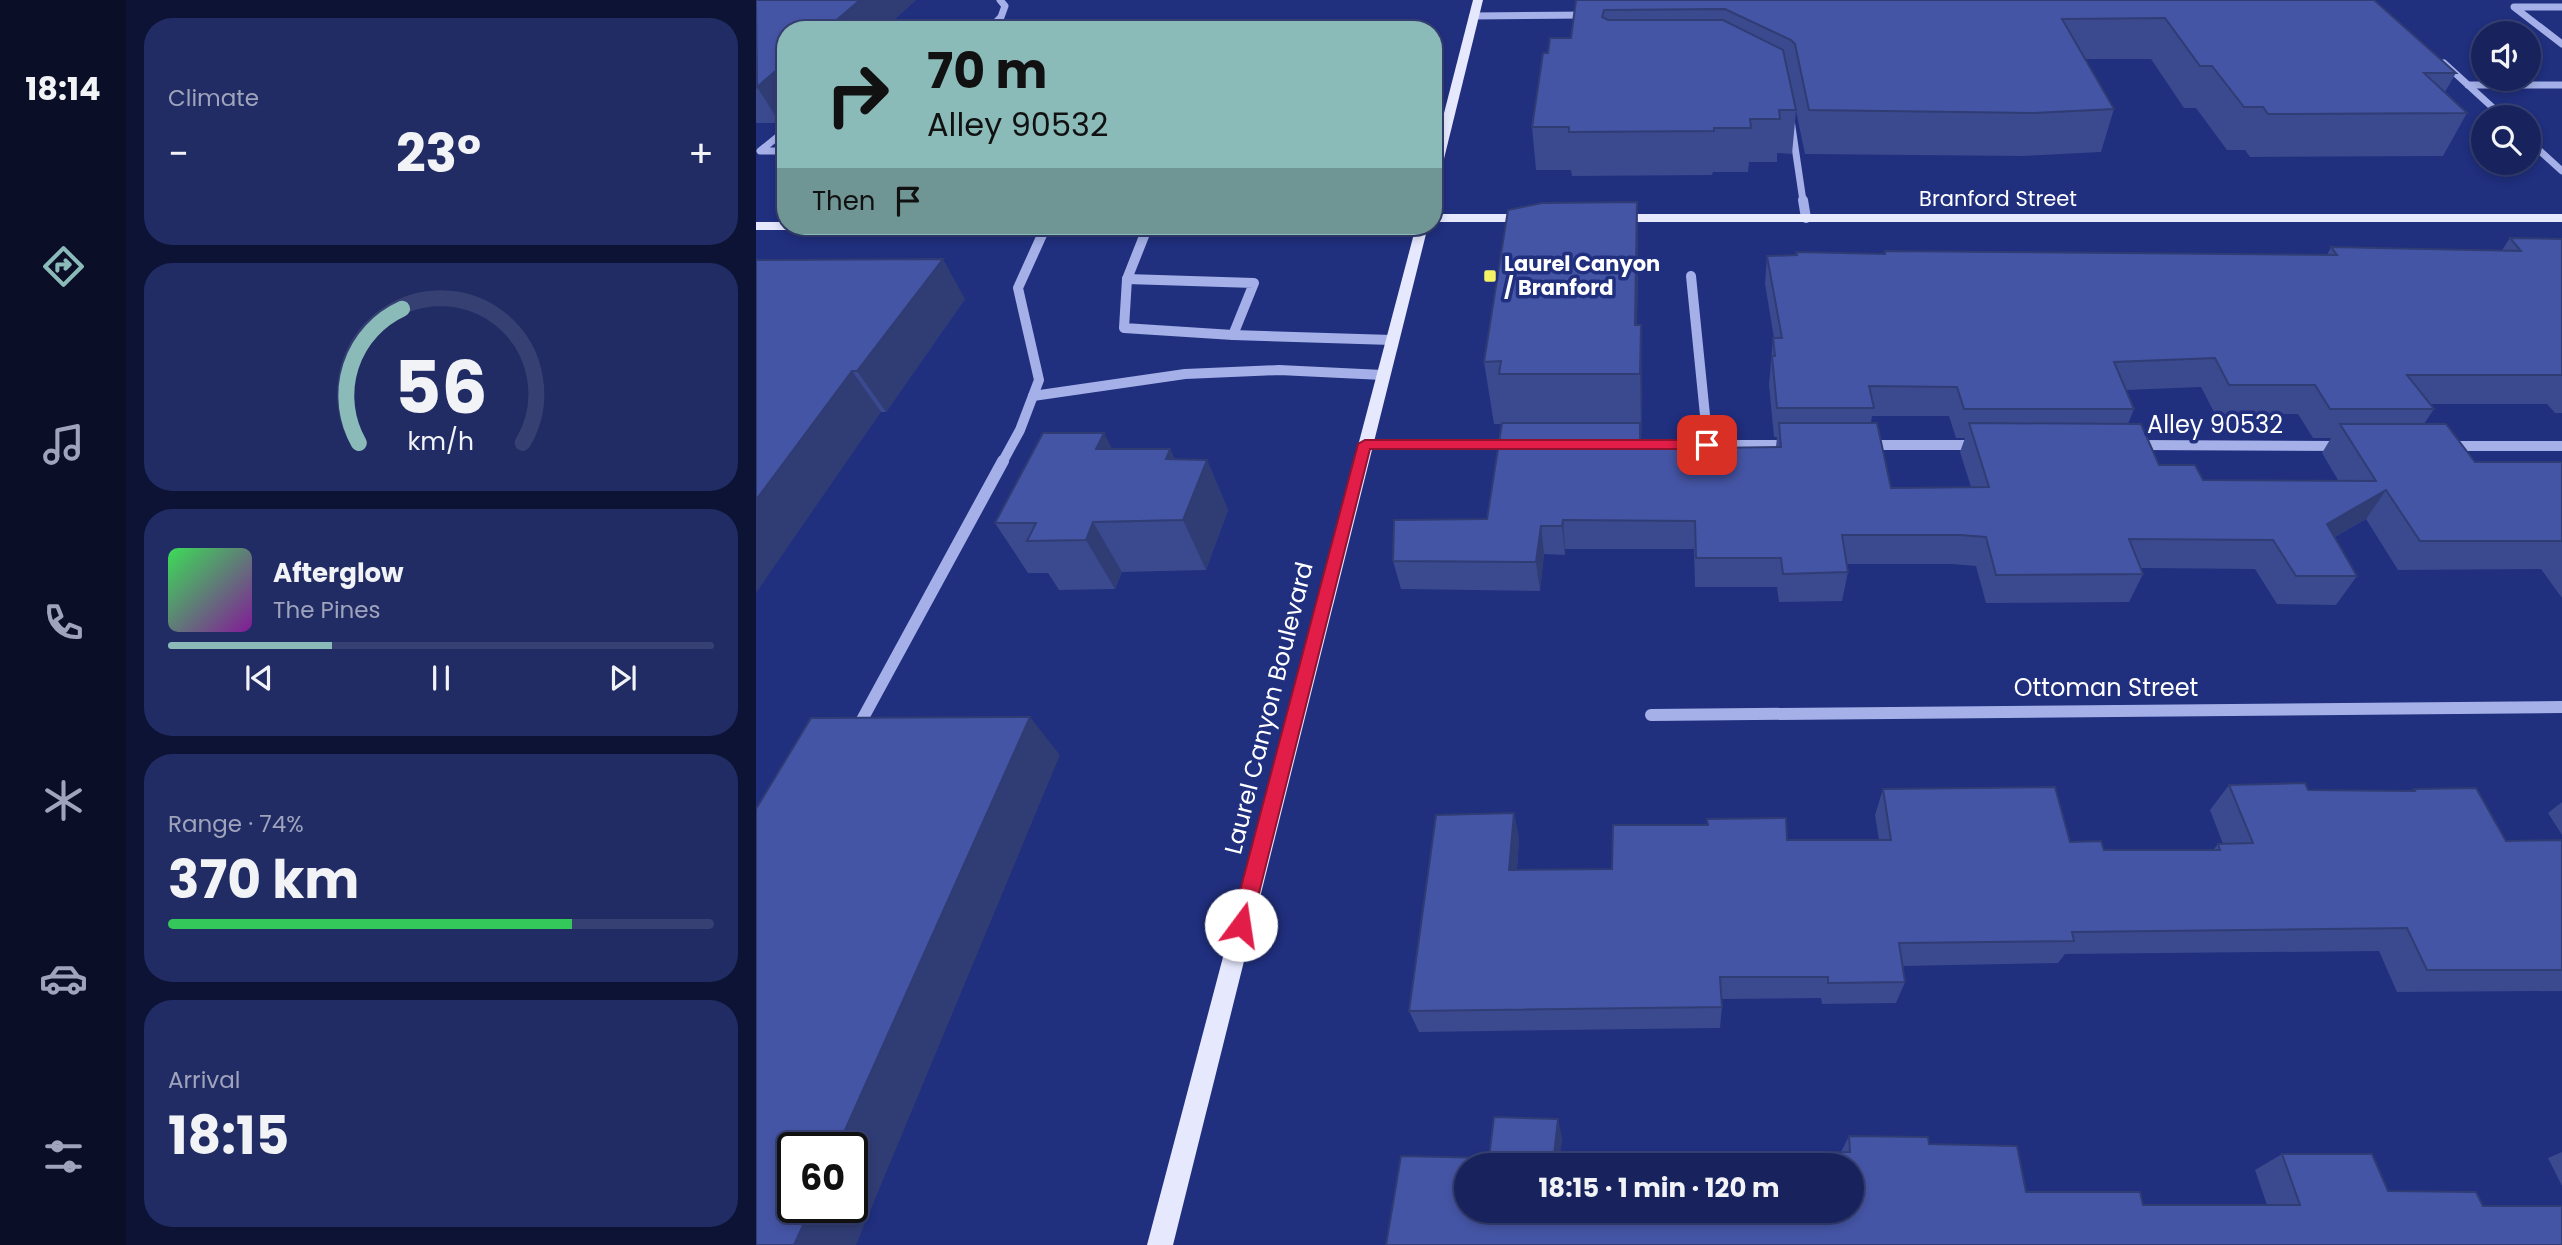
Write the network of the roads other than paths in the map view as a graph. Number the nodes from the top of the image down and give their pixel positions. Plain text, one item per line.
1 (1000, 0) edge
2 (1478, 0) edge
3 (2562, 6) edge
4 (1598, 15) edge
5 (1473, 16) junction
6 (996, 21) edge
7 (2562, 44) edge
8 (2440, 60) edge
9 (2468, 85) junction
10 (2562, 86) edge
11 (2490, 105) edge
12 (1790, 112) edge
13 (777, 137) edge
14 (1442, 142) edge
15 (777, 151) edge
16 (757, 152) edge
17 (2541, 152) edge
18 (2562, 171) edge
19 (1442, 218) edge
20 (1544, 218) edge
21 (1599, 218) edge
22 (1806, 218) junction
23 (2562, 218) edge
24 (756, 226) edge
25 (777, 226) edge
26 (1042, 235) edge
27 (1144, 235) edge
28 (1420, 235) edge
29 (1691, 276) dead end
30 (1127, 279) junction
31 (1233, 335) junction
32 (1392, 340) junction
33 (1383, 374) junction
34 (1032, 396) junction
35 (1365, 444) junction
36 (1529, 444) edge
37 (1612, 445) edge
38 (1707, 445) junction
39 (1804, 445) edge
40 (1859, 445) edge
41 (1983, 445) edge
42 (2121, 445) edge
43 (2355, 446) edge
44 (2438, 446) edge
45 (2562, 446) edge
46 (2562, 707) edge
47 (1651, 715) dead end
48 (857, 729) edge
49 (1160, 1245) edge

1 - 6 street
2 - 5 main road
3 - 7 street
4 - 5 street
5 - 14 main road
8 - 9 street
9 - 10 street
9 - 11 street
12 - 22 street
13 - 16 lane
15 - 16 lane
17 - 18 street
19 - 20 main road
21 - 22 main road, Branford Street
22 - 23 main road, Branford Street
24 - 25 main road
26 - 34 street
27 - 30 street
28 - 32 main road, Laurel Canyon Boulevard
29 - 38 lane
30 - 31 street
30 - 31 street
31 - 32 street
32 - 33 main road, Laurel Canyon Boulevard
33 - 34 street
33 - 35 main road, Laurel Canyon Boulevard
34 - 48 street
35 - 36 lane
35 - 49 main road, Laurel Canyon Boulevard
37 - 38 lane
38 - 39 lane
40 - 41 lane
42 - 43 lane, Alley 90532
44 - 45 lane
46 - 47 street, Ottoman Street

